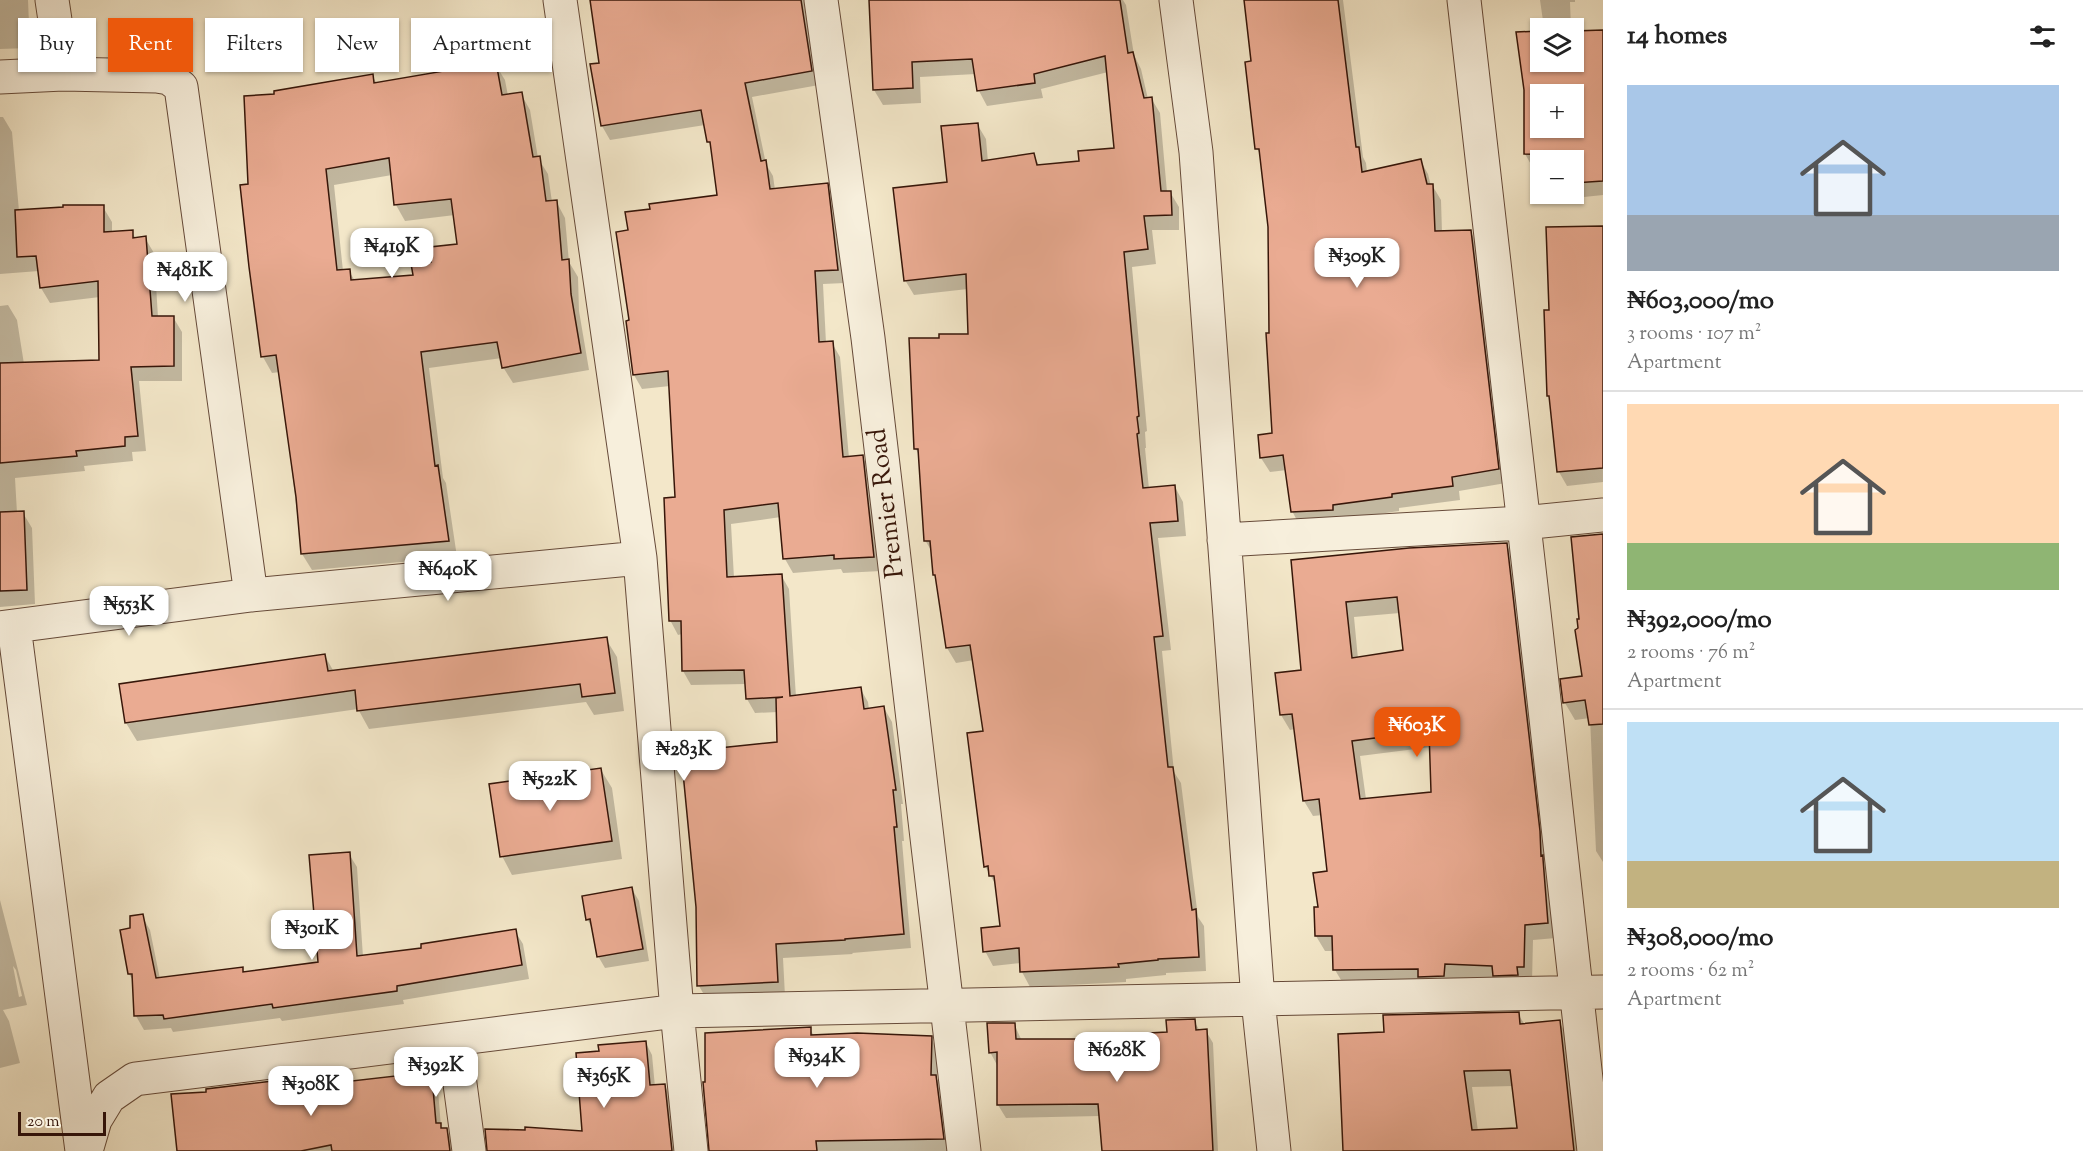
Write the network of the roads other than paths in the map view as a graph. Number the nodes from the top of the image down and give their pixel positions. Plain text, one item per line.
1 (52, 0) edge
2 (560, 0) edge
3 (821, 0) edge
4 (1176, 0) edge
5 (1464, 0) edge
6 (63, 74) junction
7 (0, 77) edge
8 (1603, 515) edge
9 (1522, 523) junction
10 (1224, 540) junction
11 (640, 558) junction
12 (252, 595) junction
13 (7, 627) edge
14 (1590, 993) edge
15 (1258, 1000) junction
16 (947, 1006) junction
17 (677, 1011) junction
18 (454, 1039) junction
19 (84, 1151) edge
20 (469, 1151) edge
21 (691, 1151) edge
22 (964, 1151) edge
23 (1274, 1151) edge
24 (1594, 1151) edge

1 - 6 street
2 - 11 street
3 - 16 street, Premier Road
4 - 10 street
5 - 9 street
6 - 7 street
6 - 12 street
8 - 9 street
9 - 10 street
9 - 14 street
10 - 15 street
11 - 12 street
11 - 17 street
12 - 13 street
13 - 19 street
14 - 15 street
14 - 24 street
15 - 16 street
15 - 23 street
16 - 17 street
16 - 22 street, Premier Road
17 - 18 street
17 - 21 street
18 - 19 street
18 - 20 street

